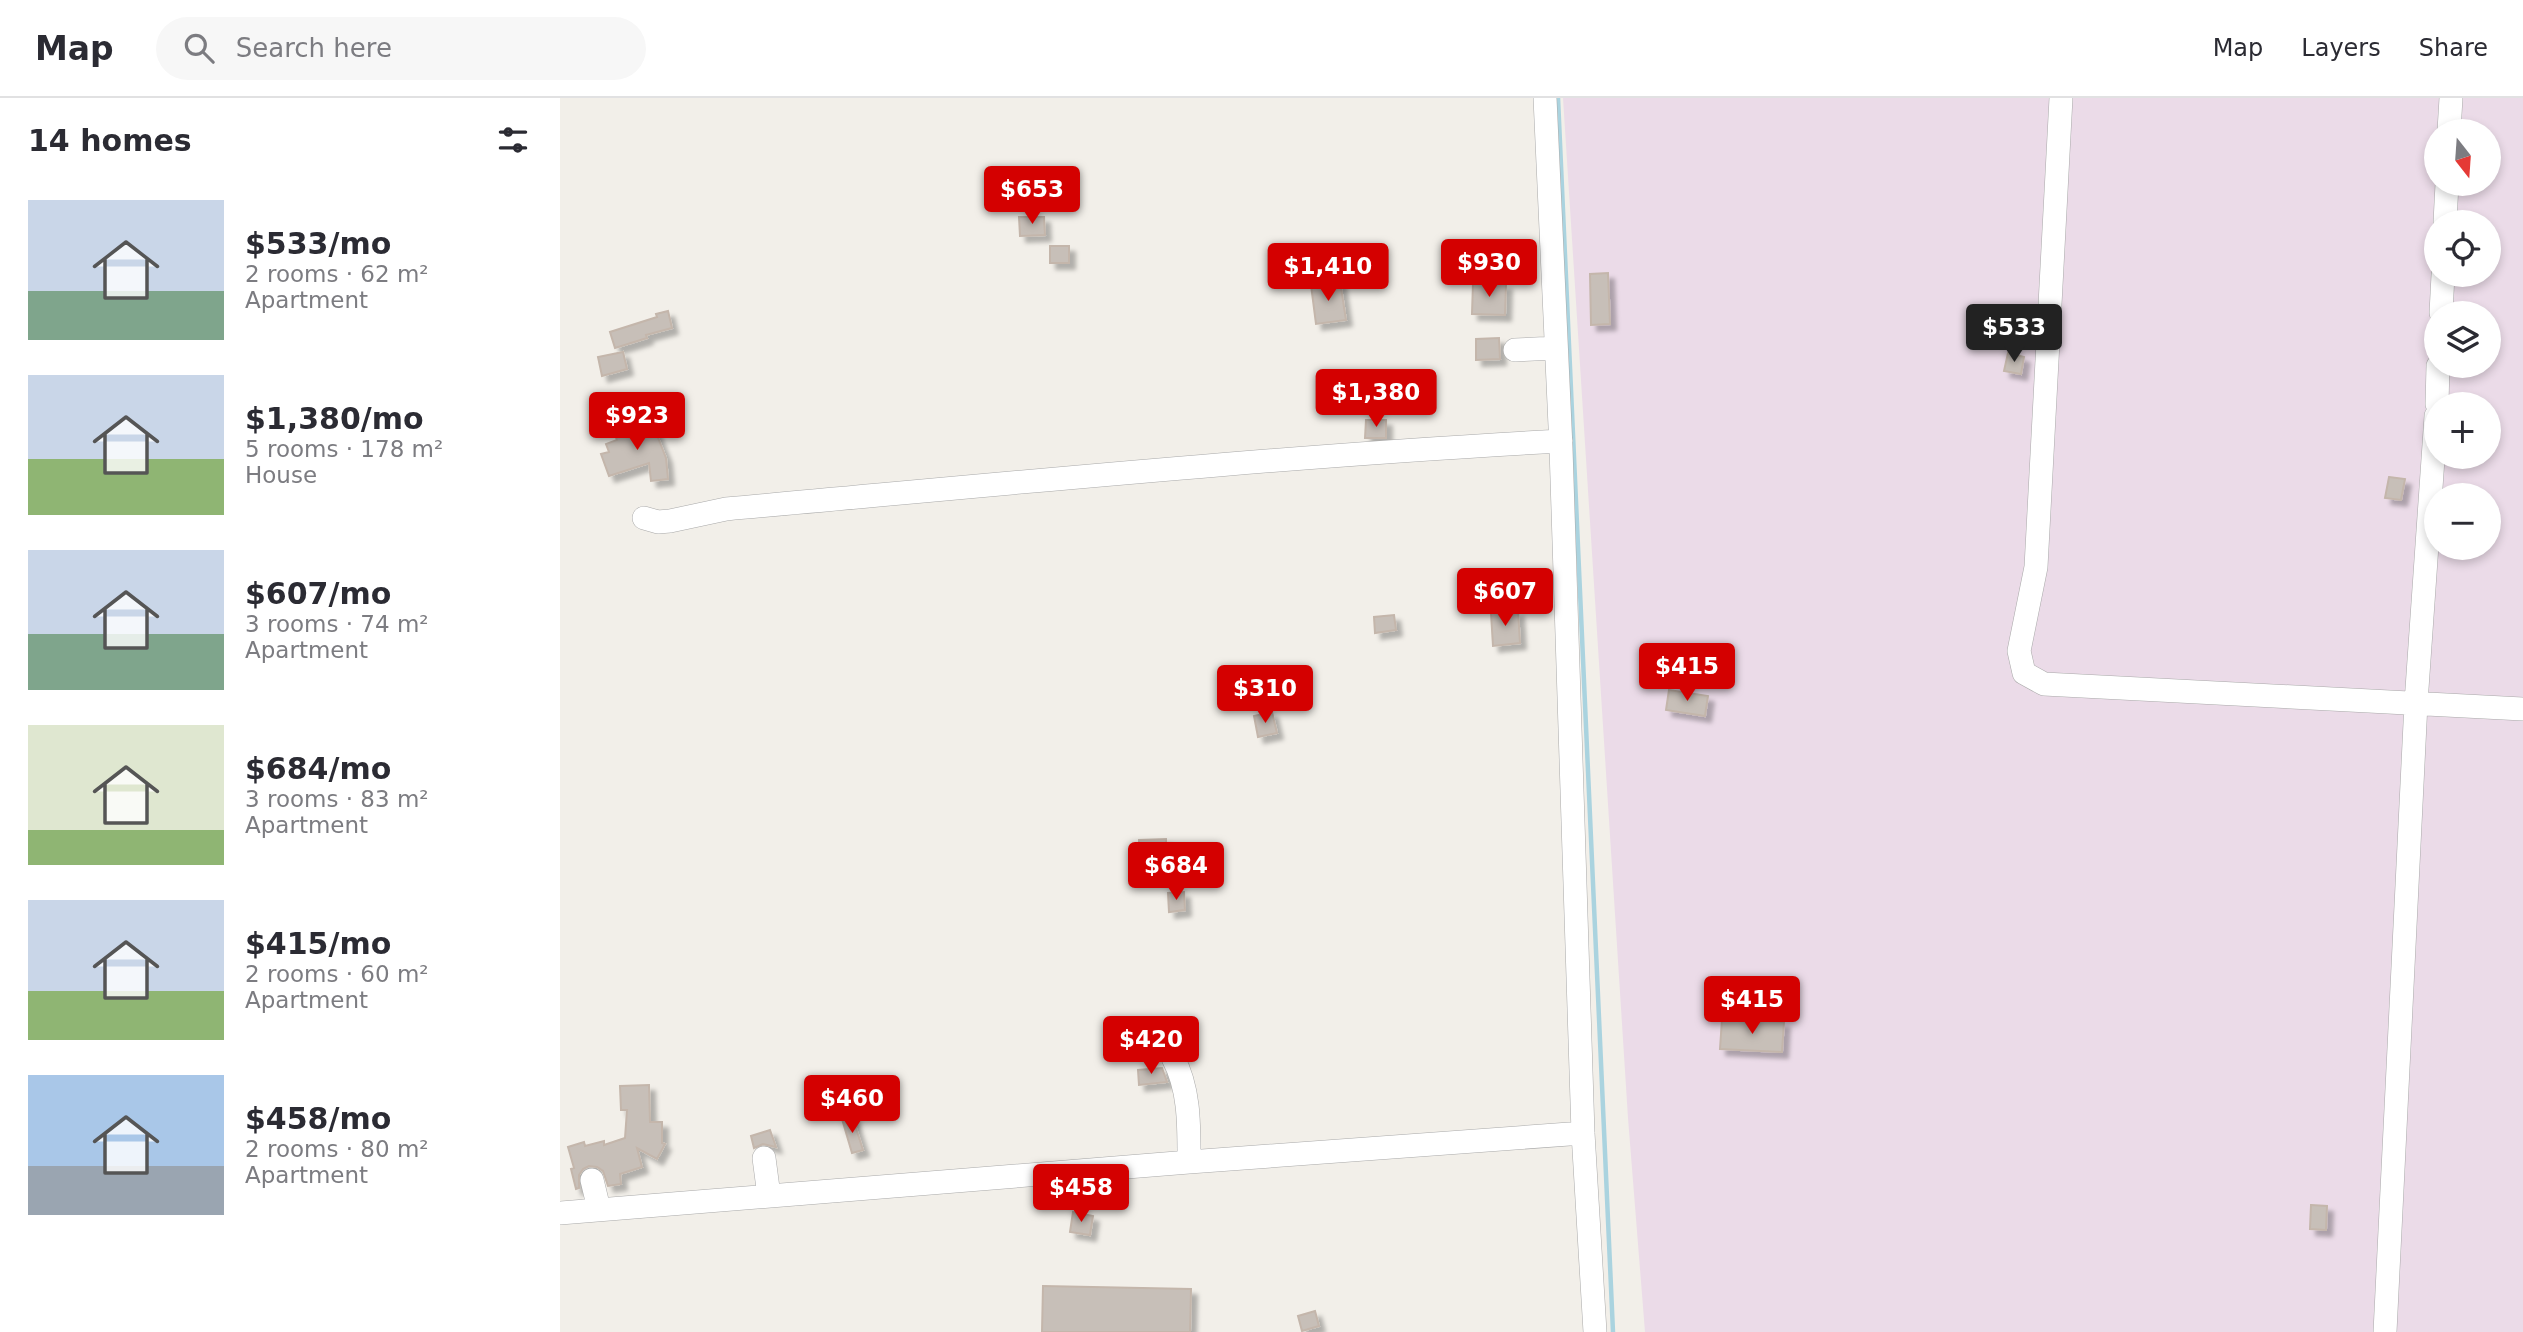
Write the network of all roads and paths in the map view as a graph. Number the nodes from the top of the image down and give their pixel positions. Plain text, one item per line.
1 (1545, 98) edge
2 (2061, 98) edge
3 (2451, 98) edge
4 (2450, 119) edge
5 (1556, 348) junction
6 (1515, 349) dead end
7 (1561, 441) junction
8 (2432, 469) edge
9 (644, 518) dead end
10 (2416, 703) junction
11 (2523, 709) edge
12 (1173, 1058) dead end
13 (1583, 1133) junction
14 (764, 1158) dead end
15 (1189, 1162) junction
16 (592, 1180) dead end
17 (769, 1196) junction
18 (599, 1209) junction
19 (560, 1213) edge
20 (1595, 1332) edge
21 (2385, 1332) edge

1 - 5 street
2 - 10 street
3 - 4 street
5 - 6 street
5 - 7 street
7 - 9 street
7 - 13 street
8 - 10 street
10 - 11 street
10 - 21 street
12 - 15 street
13 - 15 street
13 - 20 street
14 - 17 street
15 - 17 street
16 - 18 street
17 - 18 street
18 - 19 street

